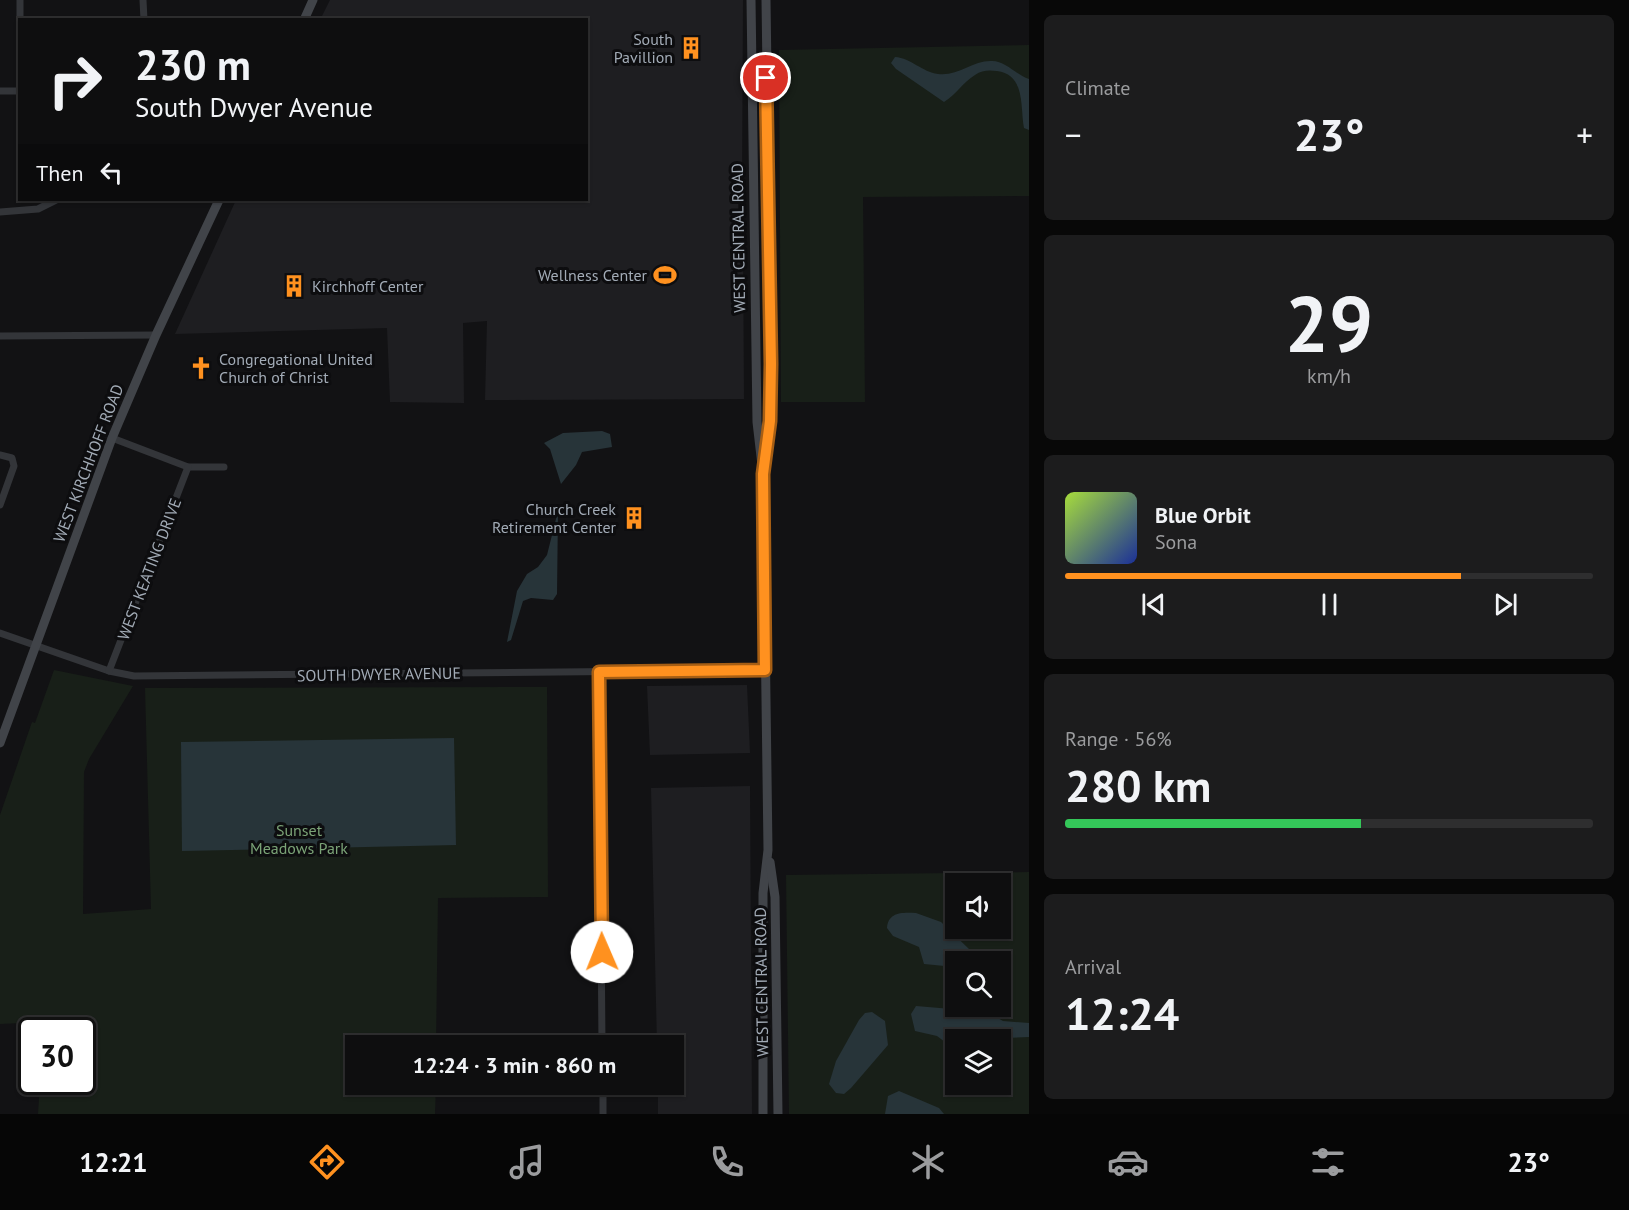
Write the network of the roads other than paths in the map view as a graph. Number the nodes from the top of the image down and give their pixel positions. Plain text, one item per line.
1 (20, 0) edge
2 (143, 0) edge
3 (313, 0) edge
4 (751, 0) edge
5 (766, 0) edge
6 (21, 18) edge
7 (144, 18) edge
8 (305, 18) edge
9 (0, 91) edge
10 (18, 91) edge
11 (54, 201) edge
12 (219, 201) edge
13 (0, 213) edge
14 (156, 335) junction
15 (0, 336) edge
16 (112, 438) junction
17 (0, 455) edge
18 (188, 467) junction
19 (224, 467) dead end
20 (763, 474) junction
21 (0, 482) edge
22 (6, 488) junction
23 (0, 505) edge
24 (0, 633) edge
25 (34, 646) junction
26 (765, 670) junction
27 (109, 671) junction
28 (599, 672) junction
29 (0, 743) edge
30 (768, 850) junction
31 (602, 1035) edge
32 (603, 1095) edge
33 (603, 1114) edge
34 (763, 1114) edge
35 (778, 1114) edge

1 - 6 street
2 - 7 street
3 - 8 main road
4 - 20 main road, WEST CENTRAL ROAD
5 - 20 main road, WEST CENTRAL ROAD
9 - 10 street
11 - 13 street
12 - 14 main road, WEST KIRCHHOFF ROAD
14 - 15 street
14 - 16 main road, WEST KIRCHHOFF ROAD
16 - 18 street
16 - 25 main road, WEST KIRCHHOFF ROAD
17 - 22 street
18 - 19 street
18 - 27 street, WEST KEATING DRIVE
20 - 26 main road, WEST CENTRAL ROAD
21 - 22 street
22 - 23 street
24 - 25 street, SOUTH DWYER AVENUE
25 - 27 street, SOUTH DWYER AVENUE
25 - 29 main road, WEST KIRCHHOFF ROAD
26 - 28 street, SOUTH DWYER AVENUE
26 - 30 main road, WEST CENTRAL ROAD
27 - 28 street, SOUTH DWYER AVENUE
28 - 31 street
30 - 34 main road, WEST CENTRAL ROAD
30 - 35 main road, WEST CENTRAL ROAD
32 - 33 street

